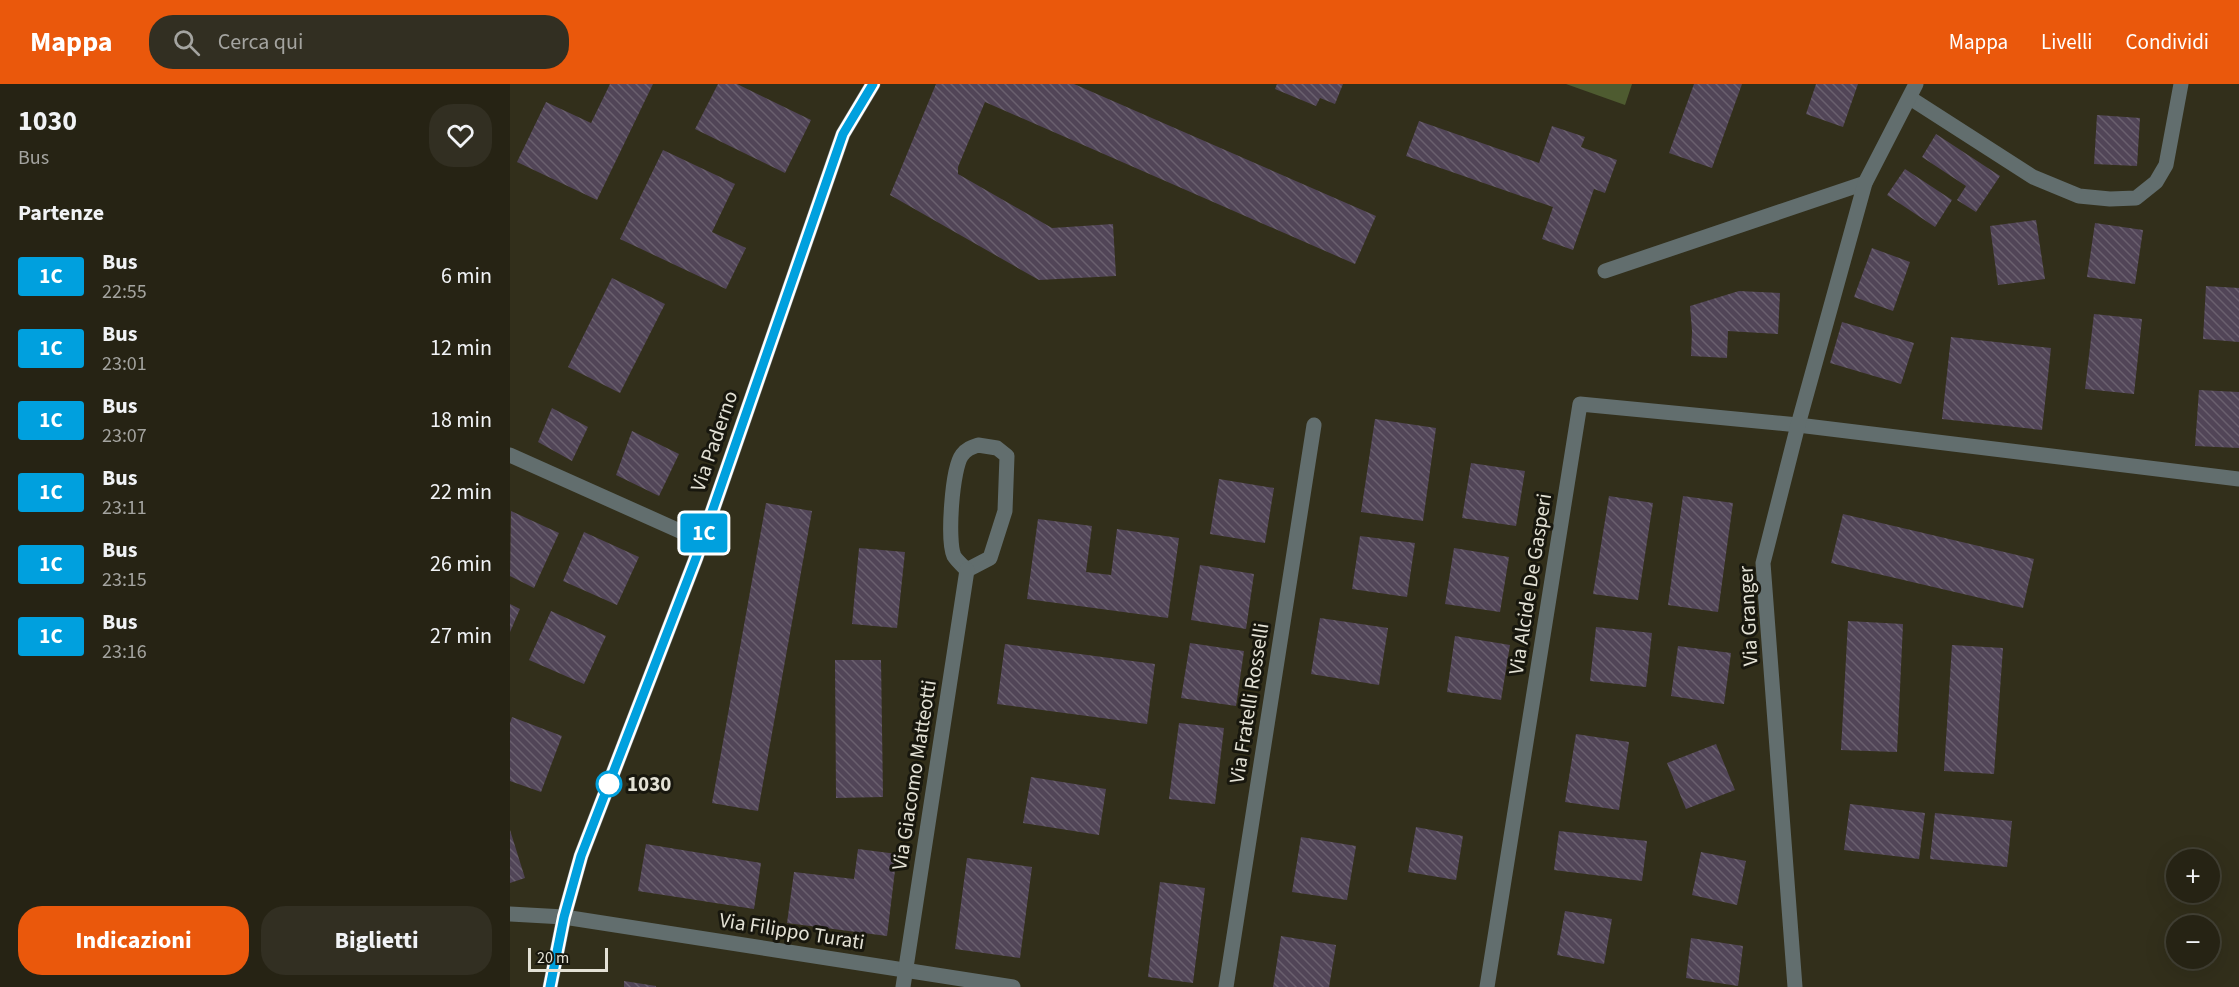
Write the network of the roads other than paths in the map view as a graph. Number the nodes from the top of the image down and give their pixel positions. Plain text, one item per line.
1 (873, 84) edge
2 (2181, 84) edge
3 (1913, 91) edge
4 (1865, 183) junction
5 (1605, 270) dead end
6 (1314, 425) dead end
7 (1798, 425) junction
8 (510, 455) edge
9 (2239, 479) edge
10 (702, 541) junction
11 (967, 570) junction
12 (510, 914) edge
13 (564, 917) junction
14 (906, 970) junction
15 (550, 987) edge
16 (903, 987) edge
17 (1013, 987) edge
18 (1226, 987) edge
19 (1487, 987) edge
20 (1795, 987) edge

1 - 10 street, Via Paderno
2 - 3 street
3 - 4 street, Via Granger
4 - 5 street
4 - 7 street, Via Granger
6 - 18 street, Via Fratelli Rosselli
7 - 9 street
7 - 19 street, Via Alcide De Gasperi
7 - 20 street, Via Granger
8 - 10 street
10 - 13 street, Via Paderno
11 - 11 street
11 - 14 street, Via Giacomo Matteotti
12 - 13 street, Via Filippo Turati
13 - 14 street, Via Filippo Turati
13 - 15 street, Via Paderno
14 - 16 street, Via Giacomo Matteotti
14 - 17 street, Via Filippo Turati

